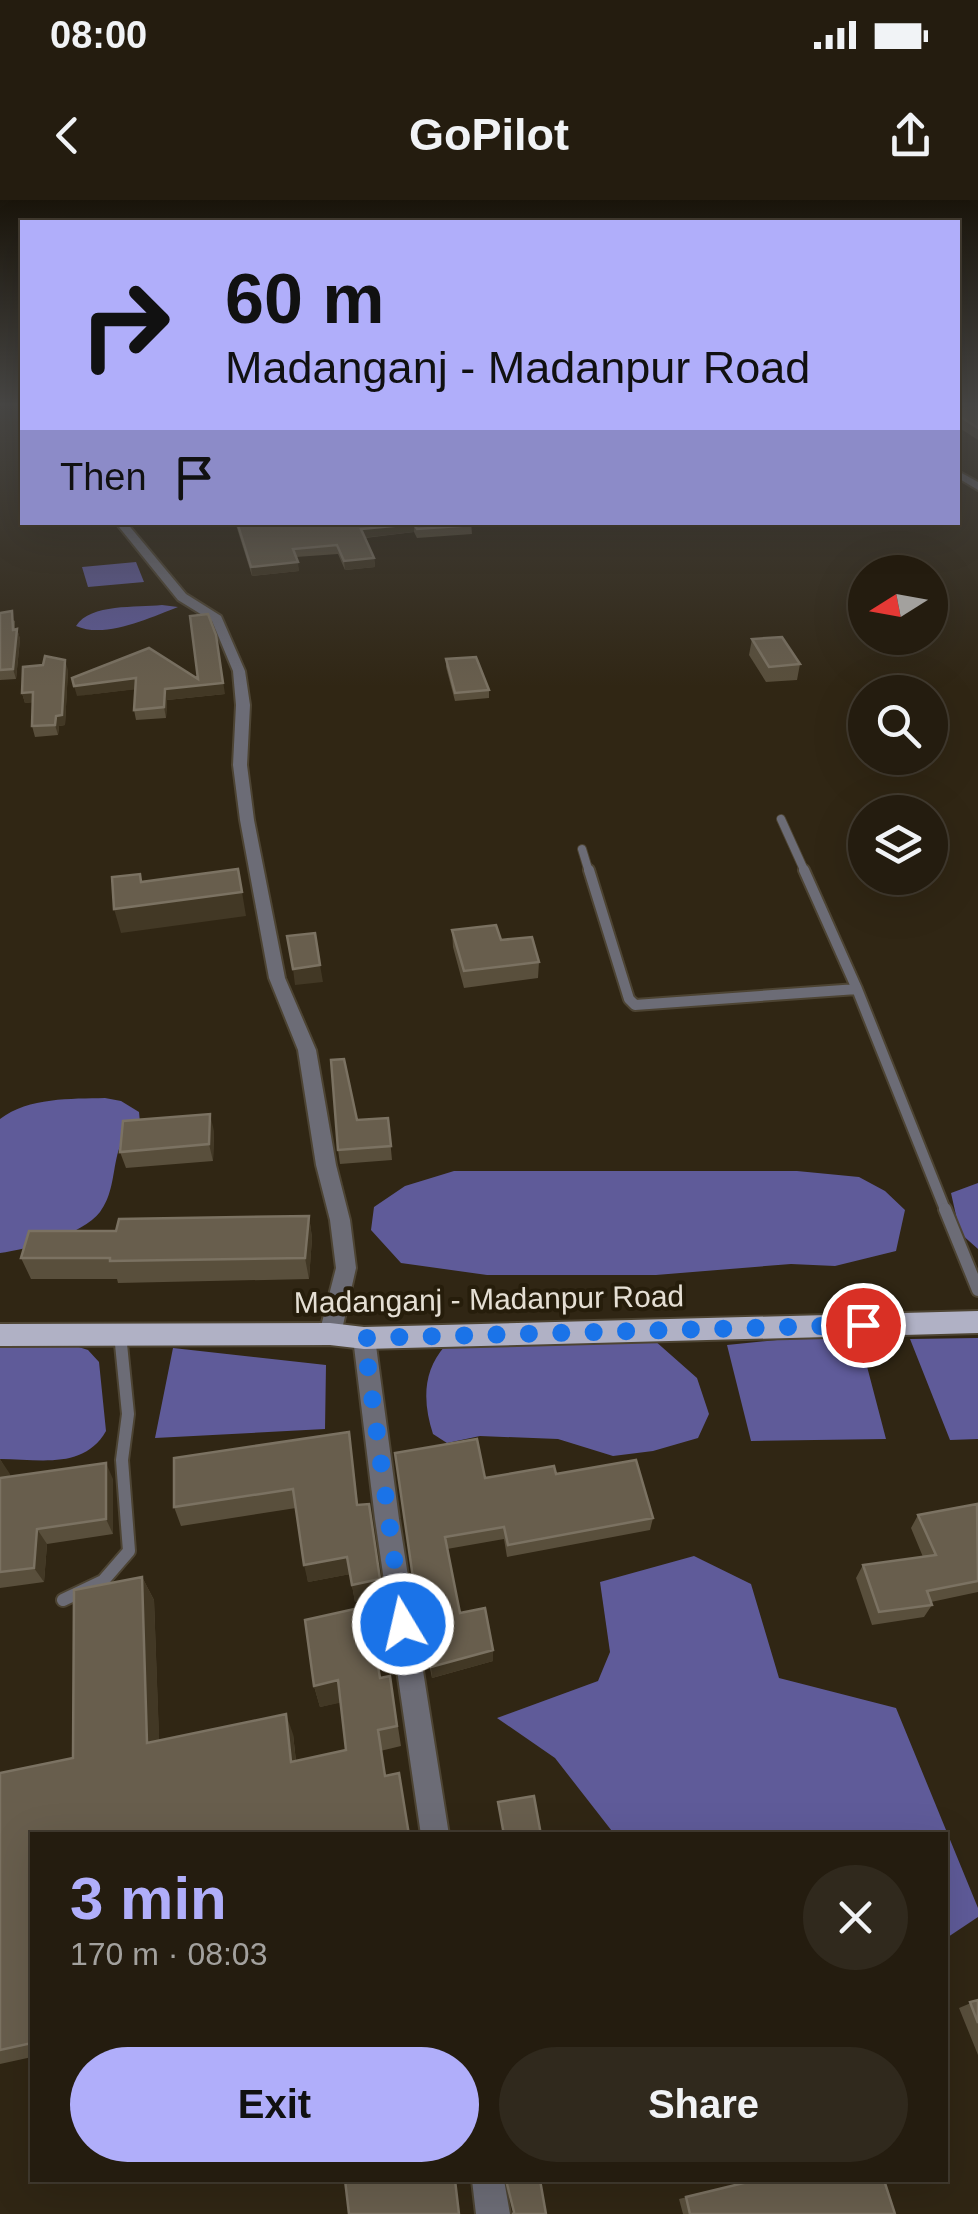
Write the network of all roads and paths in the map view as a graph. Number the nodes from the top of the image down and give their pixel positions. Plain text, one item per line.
1 (122, 525) edge
2 (781, 819) dead end
3 (582, 848) dead end
4 (857, 990) junction
5 (978, 1290) edge
6 (978, 1322) edge
7 (120, 1334) junction
8 (330, 1334) junction
9 (0, 1335) edge
10 (364, 1338) junction
11 (63, 1600) dead end
12 (435, 1832) edge
13 (488, 2182) edge
14 (493, 2214) edge

1 - 8 street
2 - 4 lane
3 - 4 lane
4 - 5 lane
6 - 10 main road, Madanganj - Madanpur Road
7 - 8 main road, Madanganj - Madanpur Road
7 - 9 main road, Madanganj - Madanpur Road
7 - 11 lane
8 - 10 main road, Madanganj - Madanpur Road
10 - 12 street
13 - 14 street

